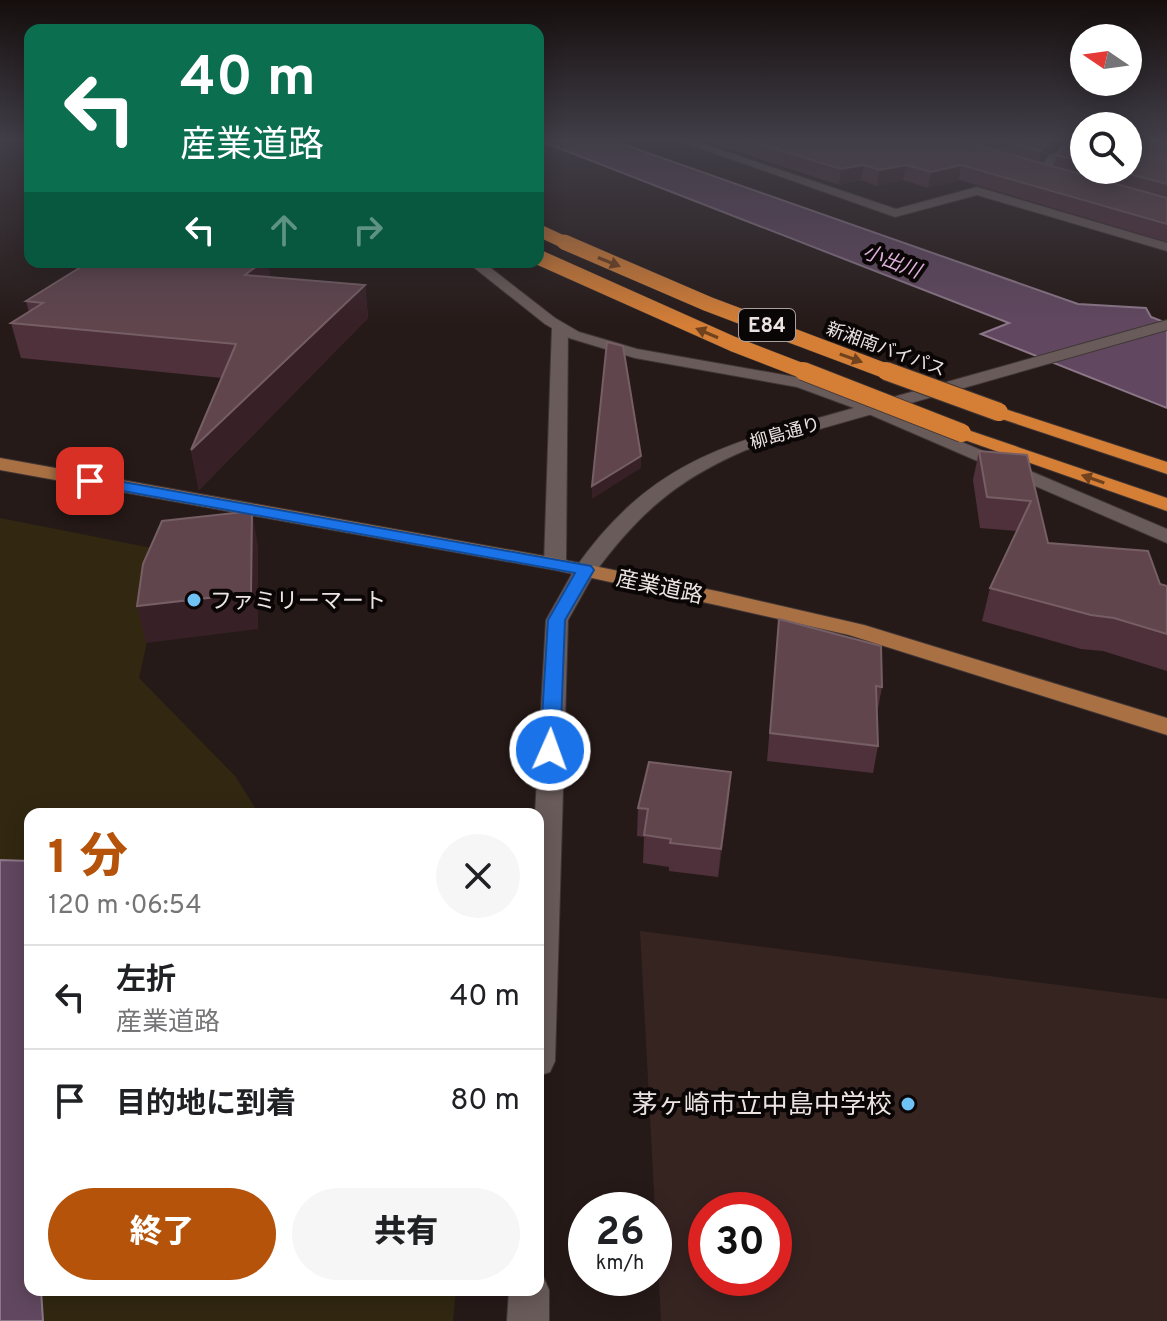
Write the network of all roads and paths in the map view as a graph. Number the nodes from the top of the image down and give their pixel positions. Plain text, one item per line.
1 (862, 202) edge
2 (937, 202) edge
3 (1013, 202) edge
4 (544, 233) edge
5 (1167, 247) edge
6 (544, 260) edge
7 (482, 268) edge
8 (1167, 325) edge
9 (560, 327) junction
10 (870, 408) junction
11 (0, 464) edge
12 (1167, 468) edge
13 (1167, 505) edge
14 (1167, 537) edge
15 (555, 564) junction
16 (585, 570) junction
17 (1167, 727) edge
18 (544, 922) edge
19 (529, 1296) edge
20 (528, 1321) edge

1 - 2 street
3 - 5 street
4 -> 12 highway, 新湘南バイパス / E84, bridge
13 -> 6 highway, E84, bridge
7 - 9 street
8 - 10 street, 柳島通り
9 - 10 street
9 - 15 street
10 - 14 street
10 - 16 street, 柳島通り
11 - 15 main road, 産業道路
15 - 16 main road, 産業道路
16 - 17 main road, 産業道路
16 - 18 street, 柳島通り
19 - 20 street

